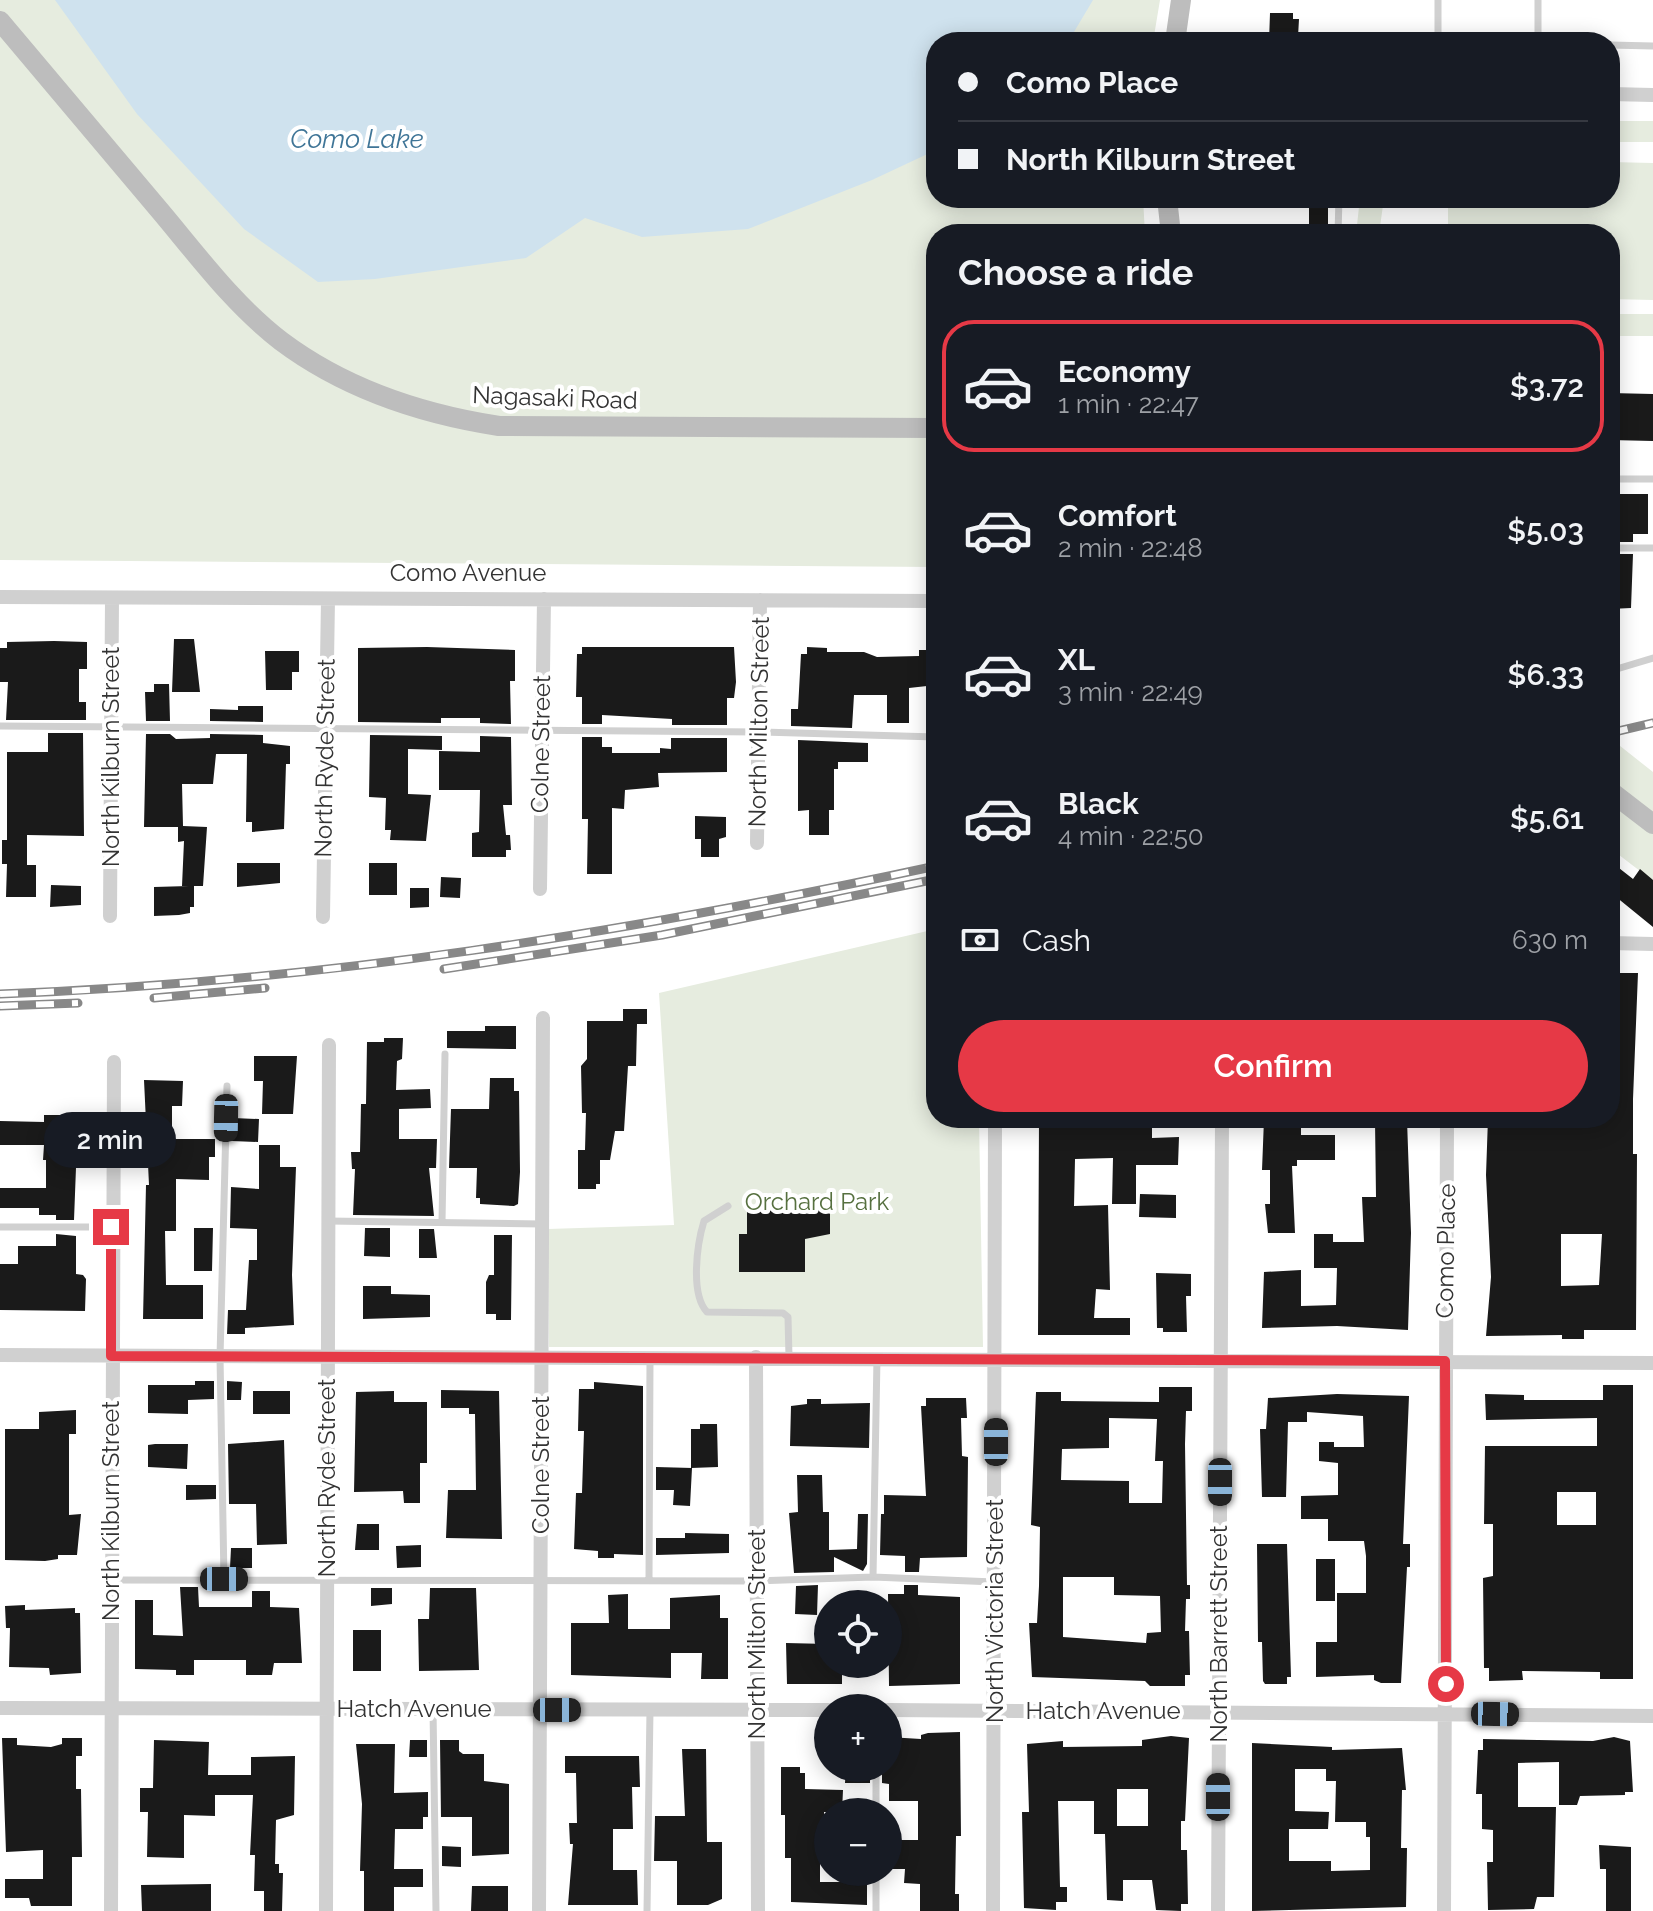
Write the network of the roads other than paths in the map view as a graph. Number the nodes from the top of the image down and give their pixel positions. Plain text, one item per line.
1 (1181, 0) edge
2 (1438, 0) edge
3 (1538, 0) edge
4 (0, 21) edge
5 (1176, 32) edge
6 (1438, 32) edge
7 (1538, 32) edge
8 (1620, 45) edge
9 (1653, 46) edge
10 (1620, 94) edge
11 (1653, 95) edge
12 (926, 428) edge
13 (1620, 479) edge
14 (1653, 479) edge
15 (1620, 548) edge
16 (1653, 548) edge
17 (0, 597) edge
18 (112, 598) junction
19 (328, 599) junction
20 (544, 599) junction
21 (760, 600) junction
22 (926, 601) edge
23 (1653, 658) edge
24 (1620, 668) edge
25 (0, 726) edge
26 (110, 728) junction
27 (325, 729) junction
28 (541, 732) junction
29 (758, 732) junction
30 (926, 737) edge
31 (1620, 799) edge
32 (1653, 824) edge
33 (757, 843) dead end
34 (540, 889) dead end
35 (110, 916) dead end
36 (323, 917) dead end
37 (1620, 943) edge
38 (1653, 944) edge
39 (543, 1018) dead end
40 (329, 1045) dead end
41 (445, 1054) dead end
42 (114, 1062) dead end
43 (227, 1086) dead end
44 (995, 1128) edge
45 (1222, 1128) edge
46 (1447, 1128) edge
47 (728, 1206) dead end
48 (328, 1221) junction
49 (442, 1222) junction
50 (542, 1224) junction
51 (0, 1227) edge
52 (111, 1227) junction
53 (0, 1355) edge
54 (111, 1356) junction
55 (650, 1356) junction
56 (220, 1357) junction
57 (327, 1357) junction
58 (542, 1357) junction
59 (756, 1357) junction
60 (789, 1357) junction
61 (877, 1358) junction
62 (995, 1358) junction
63 (1220, 1360) junction
64 (1445, 1361) junction
65 (1653, 1363) edge
66 (873, 1577) junction
67 (224, 1579) junction
68 (327, 1579) junction
69 (112, 1580) junction
70 (541, 1580) junction
71 (649, 1580) junction
72 (756, 1581) junction
73 (997, 1582) junction
74 (0, 1708) edge
75 (111, 1709) junction
76 (326, 1709) junction
77 (433, 1709) junction
78 (541, 1710) junction
79 (650, 1710) junction
80 (758, 1710) junction
81 (814, 1710) edge
82 (902, 1710) edge
83 (995, 1711) junction
84 (1218, 1711) junction
85 (1446, 1713) junction
86 (1653, 1716) edge
87 (876, 1886) edge
88 (111, 1911) edge
89 (326, 1911) edge
90 (436, 1911) edge
91 (539, 1911) edge
92 (647, 1911) edge
93 (758, 1911) edge
94 (876, 1911) edge
95 (993, 1911) edge
96 (1218, 1911) edge
97 (1444, 1911) edge

1 - 5 street
2 - 6 lane
3 - 7 lane
4 - 12 street, Nagasaki Road
8 - 9 lane
10 - 11 street
13 - 14 lane
15 - 16 lane
17 - 18 street, Como Avenue
18 - 19 street, Como Avenue
18 - 26 street, North Kilburn Street
19 - 20 street, Como Avenue
19 - 27 street, North Ryde Street
20 - 21 street, Como Avenue
20 - 28 street, Colne Street
21 - 22 street, Como Avenue
21 - 29 street, North Milton Street
23 - 24 lane
25 - 26 lane
26 - 27 lane
26 - 35 street, North Kilburn Street
27 - 28 lane
27 - 36 street, North Ryde Street
28 - 29 lane
28 - 34 street, Colne Street
29 - 30 lane
29 - 33 street, North Milton Street
31 - 32 street
37 - 38 street
39 - 50 street, Colne Street
40 - 48 street, North Ryde Street
41 - 49 lane
42 - 52 street, North Kilburn Street
43 - 56 lane
44 - 62 street, North Victoria Street
45 - 63 street, North Barrett Street
46 - 64 street, Como Place
47 - 60 lane
48 - 49 lane
48 - 57 street, North Ryde Street
49 - 50 lane
50 - 58 street, Colne Street
51 - 52 lane
52 - 54 street, North Kilburn Street
53 - 54 street
54 - 56 street
54 - 69 street, North Kilburn Street
55 - 58 street
55 - 59 street
55 - 71 lane
56 - 57 street
56 - 67 lane
57 - 58 street
57 - 68 street, North Ryde Street
58 - 70 street, Colne Street
59 - 60 street
59 - 72 street, North Milton Street
60 - 61 street
61 - 62 street
61 - 66 lane
62 - 63 street
62 - 73 street, North Victoria Street
63 - 64 street
63 - 84 street, North Barrett Street
64 - 65 street
64 - 85 street, Como Place
66 - 72 lane
66 - 73 lane
67 - 68 lane
67 - 69 lane
68 - 70 lane
68 - 76 street, North Ryde Street
69 - 75 street, North Kilburn Street
70 - 71 lane
70 - 78 street, Colne Street
71 - 72 lane
72 - 80 street, North Milton Street
73 - 83 street, North Victoria Street
74 - 75 street, Hatch Avenue
75 - 76 street, Hatch Avenue
75 - 88 street, North Kilburn Street
76 - 77 street, Hatch Avenue
76 - 89 street, North Ryde Street
77 - 78 street, Hatch Avenue
77 - 90 lane
78 - 79 street, Hatch Avenue
78 - 91 street, Colne Street
79 - 80 street, Hatch Avenue
79 - 92 lane
80 - 81 street, Hatch Avenue
80 - 93 street, North Milton Street
82 - 83 street, Hatch Avenue
83 - 84 street, Hatch Avenue
83 - 95 street, North Victoria Street
84 - 85 street, Hatch Avenue
84 - 96 street, North Barrett Street
85 - 86 street, Hatch Avenue
85 - 97 street, Como Place
87 - 94 lane

